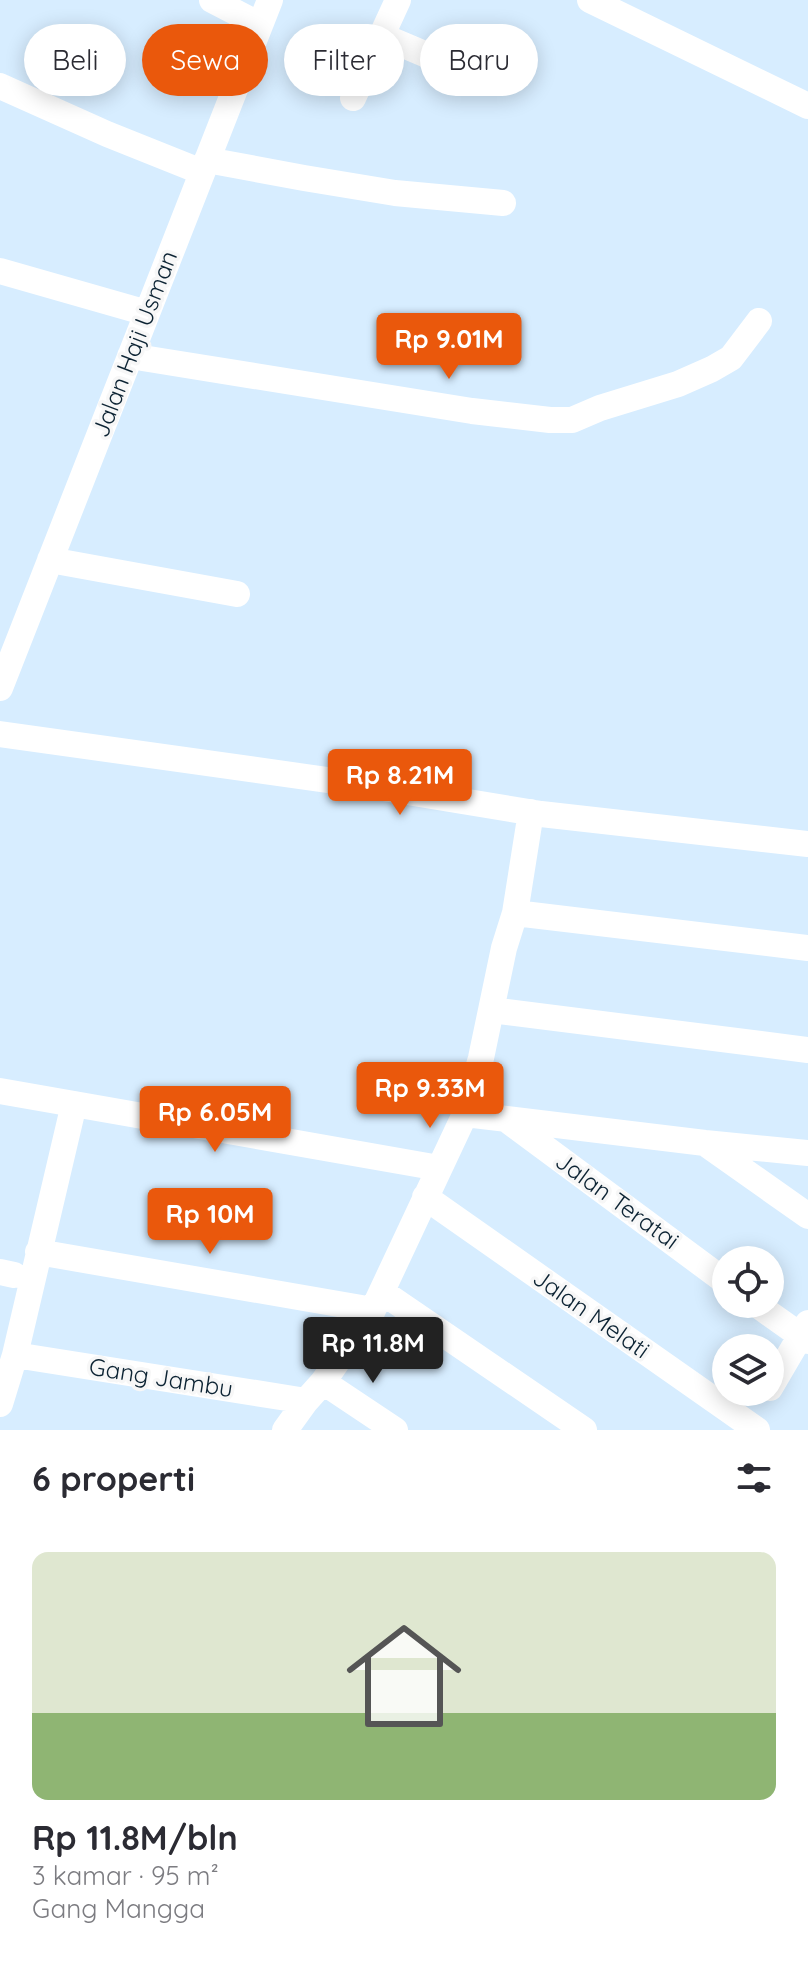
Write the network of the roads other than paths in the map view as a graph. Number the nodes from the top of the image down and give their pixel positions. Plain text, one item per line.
1 (212, 0) edge
2 (270, 0) edge
3 (398, 0) edge
4 (590, 0) edge
5 (258, 24) edge
6 (260, 24) edge
7 (387, 24) edge
8 (0, 86) edge
9 (232, 96) edge
10 (808, 106) edge
11 (205, 166) junction
12 (503, 203) dead end
13 (0, 271) edge
14 (147, 313) junction
15 (759, 321) dead end
16 (130, 356) junction
17 (50, 560) junction
18 (237, 594) dead end
19 (0, 688) edge
20 (0, 734) edge
21 (531, 812) junction
22 (808, 844) edge
23 (515, 913) junction
24 (808, 948) edge
25 (491, 1010) junction
26 (808, 1050) edge
27 (0, 1091) edge
28 (74, 1104) junction
29 (465, 1114) junction
30 (507, 1120) junction
31 (705, 1143) junction
32 (808, 1153) edge
33 (439, 1168) junction
34 (425, 1197) junction
35 (808, 1216) edge
36 (38, 1252) junction
37 (712, 1272) edge
38 (378, 1301) junction
39 (780, 1318) edge
40 (805, 1333) edge
41 (15, 1355) junction
42 (784, 1366) edge
43 (315, 1392) junction
44 (0, 1404) edge
45 (761, 1406) edge
46 (750, 1428) edge
47 (285, 1430) edge
48 (395, 1430) edge
49 (584, 1430) edge

1 - 5 street
2 - 6 street, Jalan Haji Usman
3 - 7 street
4 - 10 street
8 - 11 street
9 - 11 street, Jalan Haji Usman
11 - 12 street
11 - 14 street, Jalan Haji Usman
13 - 14 street
14 - 16 street, Jalan Haji Usman
15 - 16 street
16 - 17 street, Jalan Haji Usman
17 - 18 street
17 - 19 street, Jalan Haji Usman
20 - 21 street
21 - 22 street
21 - 23 street
23 - 24 street
23 - 25 street
25 - 26 street
25 - 29 street
27 - 28 street
28 - 33 street
28 - 36 street
29 - 30 street
29 - 33 street
30 - 31 street
30 - 37 street, Jalan Teratai
31 - 32 street
31 - 35 street
33 - 34 street
34 - 38 street
34 - 46 street, Jalan Melati
36 - 38 street
36 - 41 street
38 - 43 street
38 - 49 street
39 - 40 street
40 - 42 street
41 - 43 street, Gang Jambu
41 - 44 street
43 - 47 street
43 - 48 street
45 - 46 street

